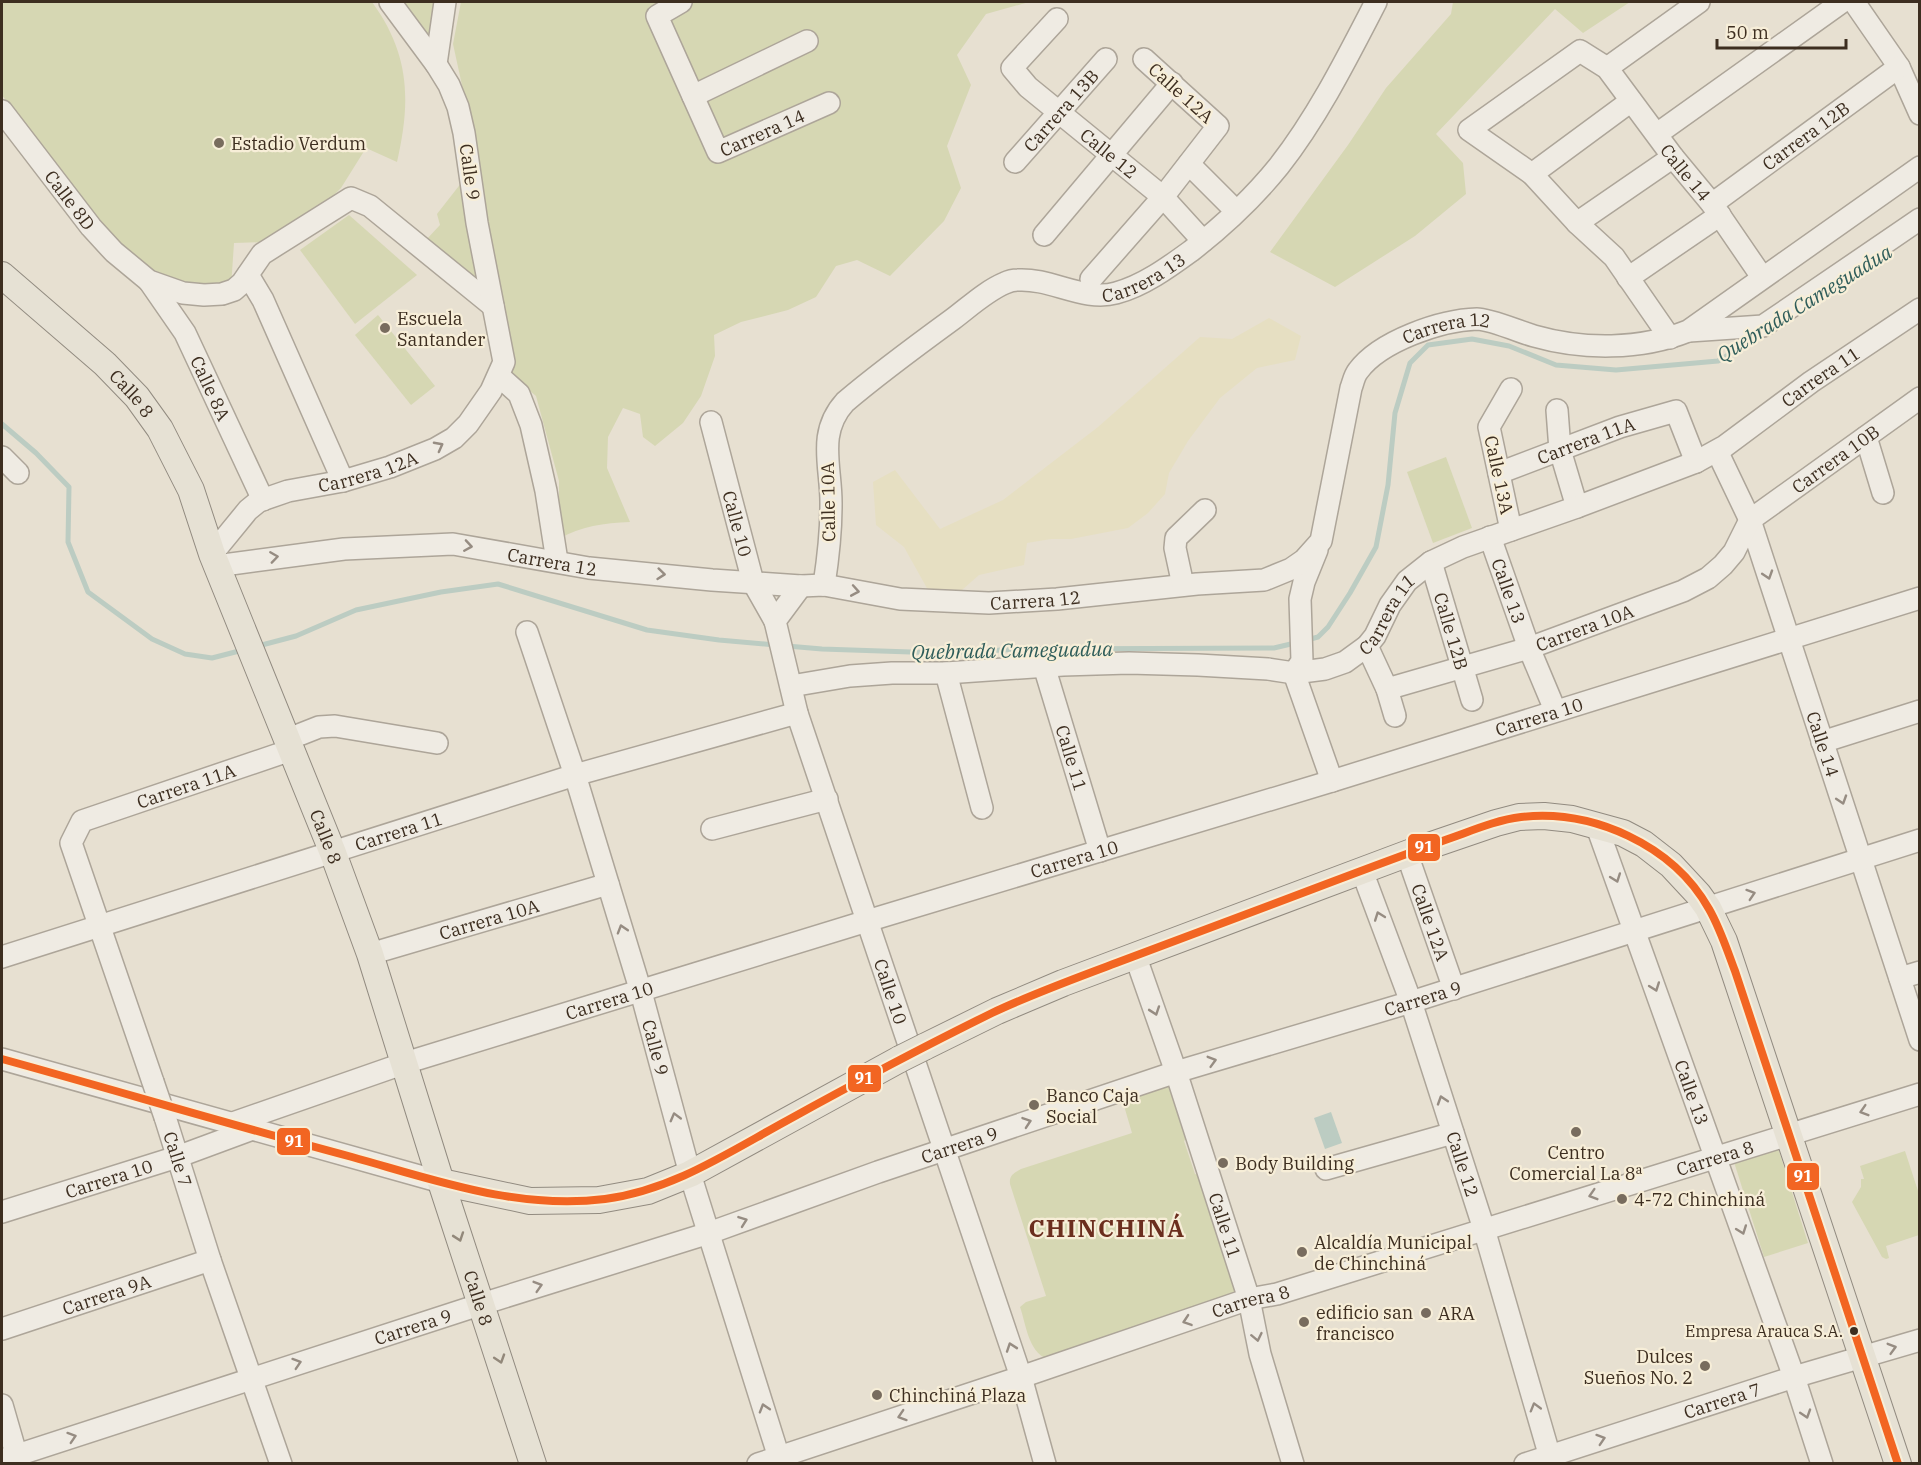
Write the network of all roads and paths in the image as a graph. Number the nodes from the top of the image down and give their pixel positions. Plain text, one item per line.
1 (390, 2) edge
2 (445, 2) edge
3 (681, 2) edge
4 (1376, 2) edge
5 (1700, 2) edge
6 (1842, 2) edge
7 (1854, 2) edge
8 (653, 9) edge
9 (1057, 19) dead end
10 (807, 42) dead end
11 (1106, 59) dead end
12 (1144, 59) dead end
13 (436, 64) junction
14 (1899, 67) junction
15 (1607, 68) junction
16 (1172, 83) junction
17 (693, 96) junction
18 (1631, 101) junction
19 (829, 103) dead end
20 (1059, 112) junction
21 (1920, 114) edge
22 (4, 117) edge
23 (1218, 126) joint
24 (1657, 134) junction
25 (1110, 155) junction
26 (1673, 157) junction
27 (1015, 162) dead end
28 (1189, 164) junction
29 (1920, 167) edge
30 (1532, 174) junction
31 (1163, 196) junction
32 (1716, 210) junction
33 (1236, 211) junction
34 (1920, 219) edge
35 (1577, 223) junction
36 (1044, 235) dead end
37 (1203, 241) junction
38 (248, 275) junction
39 (2, 276) edge
40 (1762, 277) junction
41 (1628, 278) junction
42 (1091, 279) dead end
43 (149, 281) junction
44 (1740, 293) junction
45 (493, 306) junction
46 (1920, 309) edge
47 (1752, 326) junction
48 (1679, 334) junction
49 (501, 369) junction
50 (1511, 389) dead end
51 (1920, 398) edge
52 (1557, 410) dead end
53 (832, 419) joint
54 (711, 422) dead end
55 (1866, 436) junction
56 (1560, 450) junction
57 (1718, 451) junction
58 (2, 457) edge
59 (1696, 462) junction
60 (18, 472) dead end
61 (1498, 473) junction
62 (343, 481) junction
63 (1883, 493) dead end
64 (263, 500) junction
65 (1577, 507) junction
66 (1205, 510) dead end
67 (1750, 520) junction
68 (1511, 530) junction
69 (1490, 537) junction
70 (1321, 541) junction
71 (214, 560) junction
72 (557, 561) junction
73 (1431, 562) junction
74 (753, 582) junction
75 (824, 585) junction
76 (1183, 585) junction
77 (801, 586) junction
78 (1920, 598) edge
79 (777, 628) junction
80 (527, 632) dead end
81 (1789, 639) junction
82 (1367, 646) junction
83 (1529, 648) junction
84 (1044, 666) junction
85 (1298, 667) junction
86 (1462, 667) junction
87 (946, 673) junction
88 (791, 686) junction
89 (1387, 689) junction
90 (1472, 700) dead end
91 (1555, 710) junction
92 (1920, 711) edge
93 (797, 713) junction
94 (1395, 716) dead end
95 (1822, 742) junction
96 (437, 743) dead end
97 (289, 745) junction
98 (575, 775) junction
99 (1332, 781) junction
100 (827, 799) junction
101 (982, 808) dead end
102 (82, 821) joint
103 (1596, 824) junction
104 (712, 829) dead end
105 (1920, 840) edge
106 (1100, 851) junction
107 (333, 853) junction
108 (1407, 854) junction
109 (1861, 859) junction
110 (1362, 871) junction
111 (608, 884) junction
112 (1708, 908) junction
113 (867, 921) junction
114 (98, 925) junction
115 (1636, 932) junction
116 (370, 954) junction
117 (1135, 955) junction
118 (2, 957) edge
119 (1910, 975) edge
120 (1454, 989) junction
121 (641, 992) junction
122 (1411, 1002) junction
123 (1920, 1041) edge
124 (2, 1059) edge
125 (405, 1063) junction
126 (1176, 1072) junction
127 (1920, 1094) edge
128 (240, 1127) junction
129 (1453, 1133) junction
130 (1790, 1134) junction
131 (943, 1150) junction
132 (1716, 1156) junction
133 (177, 1157) junction
134 (1326, 1169) dead end
135 (690, 1173) junction
136 (441, 1182) junction
137 (2, 1212) edge
138 (1484, 1229) junction
139 (709, 1233) junction
140 (210, 1260) junction
141 (1249, 1299) junction
142 (482, 1304) junction
143 (2, 1329) edge
144 (1920, 1340) edge
145 (1864, 1356) junction
146 (253, 1377) junction
147 (1021, 1377) junction
148 (1794, 1377) junction
149 (2, 1405) edge
150 (12, 1460) edge
151 (780, 1460) edge
152 (1551, 1460) edge
153 (282, 1464) edge
154 (533, 1464) edge
155 (758, 1464) edge
156 (1046, 1464) edge
157 (1293, 1464) edge
158 (1525, 1464) edge
159 (1822, 1464) edge
160 (1898, 1464) edge

1 - 13 street, Calle 9
2 - 13 street
3 - 8 street, Carrera 14
4 - 33 street, Carrera 13
5 - 15 street
6 - 24 street
7 - 14 street
8 - 17 street, Carrera 14
9 - 20 street, Calle 12
10 - 17 street
11 - 20 street, Carrera 13B
12 - 16 street, Calle 12A
13 - 45 street, Calle 9
14 - 21 street
14 - 32 street, Carrera 12B
15 - 18 street, Calle 14
15 - 30 street
16 - 23 street, Calle 12A
16 - 25 street
17 - 19 street, Carrera 14
18 - 24 street, Calle 14
18 - 30 street
20 - 25 street, Calle 12
20 - 27 street, Carrera 13B
22 - 43 street, Calle 8D
23 - 28 street, Carrera 13
24 - 26 street, Calle 14
25 - 31 street, Calle 12
25 - 36 street
26 - 32 street, Calle 14
26 - 35 street
28 - 31 street, Carrera 13
28 - 33 street
29 - 40 street, Carrera 12
30 - 35 street
31 - 37 street, Calle 12
31 - 42 street, Carrera 13
32 - 40 street, Calle 14
32 - 41 street, Carrera 12B
33 - 37 street, Carrera 13
34 - 47 street, Carrera 12
35 - 41 street
37 - 53 street, Carrera 13
38 - 43 street
38 - 45 street
38 - 62 street
39 - 71 main road, Calle 8
40 - 44 street, Carrera 12
41 - 48 street
43 - 64 street, Calle 8A
44 - 47 street
44 - 48 street, Carrera 12
45 - 49 street, Calle 9
46 - 57 street, Carrera 11
47 - 48 street, Carrera 12
48 - 70 street, Carrera 12
62 -> 49 street, Carrera 12A
49 - 72 street
50 - 61 street, Calle 13A
51 - 55 street, Carrera 10B
52 - 56 street
53 - 75 street, Calle 10A
54 - 74 street, Calle 10
55 - 63 street
55 - 67 street, Carrera 10B
56 - 59 street, Carrera 11A
56 - 61 street, Carrera 11A
56 - 65 street
57 - 59 street, Carrera 11
57 - 67 street, Calle 14
58 - 60 street
59 - 65 street, Carrera 11
61 - 68 street, Calle 13A
62 - 64 street, Carrera 12A
64 - 71 street, Carrera 12A
65 - 68 street, Carrera 11
66 - 76 street
67 -> 81 street, Calle 14
67 - 83 street, Carrera 10A
68 - 69 street, Carrera 11
69 - 73 street, Carrera 11
69 - 83 street, Calle 13
70 - 76 street, Carrera 12
70 - 85 street
71 -> 72 street, Carrera 12
71 - 97 main road, Calle 8
72 -> 74 street, Carrera 12
73 - 82 street, Carrera 11
73 - 86 street, Calle 12B
74 - 77 street, Carrera 12
74 - 79 street, Calle 10
75 -> 76 street, Carrera 12
75 - 77 street, Carrera 12
77 - 79 street
78 - 81 street, Carrera 10
79 - 88 street, Calle 10
80 - 98 street, Calle 9
81 - 91 street, Carrera 10
81 - 95 street, Calle 14
82 - 85 street, Carrera 11
82 - 89 street
83 - 86 street, Carrera 10A
83 - 91 street, Calle 13
84 - 85 street, Carrera 11
84 - 87 street, Carrera 11
84 - 106 street, Calle 11
85 - 99 street
86 - 89 street, Carrera 10A
86 - 90 street, Calle 12B
87 - 88 street, Carrera 11
87 - 101 street
88 - 93 street, Calle 10
89 - 94 street
91 - 99 street, Carrera 10
92 - 95 street
93 - 98 street, Carrera 11
93 - 100 street, Calle 10
95 -> 109 street, Calle 14
96 - 97 street, Carrera 11A
97 - 102 street, Carrera 11A
97 - 107 main road, Calle 8
98 - 107 street, Carrera 11
98 - 111 street, Calle 9
99 - 106 street, Carrera 10
100 - 104 street
100 - 113 street, Calle 10
102 - 114 street, Calle 7
103 - 108 main road
103 - 112 main road
103 -> 115 street, Calle 13
105 - 109 street, Carrera 9
106 - 113 street, Carrera 10
107 - 114 street, Carrera 11
107 - 116 main road, Calle 8
108 - 110 main road
108 - 120 street, Calle 12A
112 -> 109 street, Carrera 9
109 - 119 street, Calle 14
110 - 117 main road
122 -> 110 street, Calle 12
111 - 116 street, Carrera 10A
121 -> 111 street, Calle 9
112 - 115 street, Carrera 9
112 - 130 main road
113 - 121 street, Carrera 10
113 - 131 street, Calle 10
114 - 118 street, Carrera 11
114 - 133 street, Calle 7, bridge
115 - 120 street, Carrera 9
115 -> 132 street, Calle 13
116 - 125 main road, Calle 8
117 -> 126 street, Calle 11
117 - 135 main road, bridge
119 - 123 street, Calle 14
120 - 122 street, Carrera 9
121 - 125 street, Carrera 10
135 -> 121 street, Calle 9
126 -> 122 street, Carrera 9
129 -> 122 street, Calle 12
124 - 128 street
125 - 128 street, Carrera 10
125 - 136 main road, Calle 8
131 -> 126 street, Carrera 9
126 - 141 street, Calle 11
127 -> 130 street, Carrera 8
128 - 133 street, Carrera 10
128 - 136 street
129 - 134 street
129 - 138 street, Calle 12
130 - 132 street, Carrera 8
130 - 145 main road
139 -> 131 street, Carrera 9
147 -> 131 street, Calle 10
132 -> 138 street, Carrera 8
132 -> 148 street, Calle 13
133 - 137 street, Carrera 10
133 - 140 street, Calle 7
135 - 136 main road
135 - 139 street, Calle 9
136 -> 142 main road, Calle 8
138 - 141 street, Carrera 8
152 -> 138 street, Calle 12
142 -> 139 street, Carrera 9
151 -> 139 street, Calle 9
140 - 143 street, Carrera 9A
140 - 146 street, Calle 7
141 -> 147 street, Carrera 8
141 -> 157 street, Calle 11
146 -> 142 street, Carrera 9
142 -> 154 main road, Calle 8
145 -> 144 street, Carrera 7
145 - 148 street, Carrera 7
145 - 160 main road
150 -> 146 street, Carrera 9
146 - 153 street, Calle 7
147 -> 151 street, Carrera 8
147 - 156 street, Calle 10
152 -> 148 street, Carrera 7
148 -> 159 street, Calle 13
149 - 150 street
151 - 155 street, Carrera 8
152 - 158 street, Carrera 7

